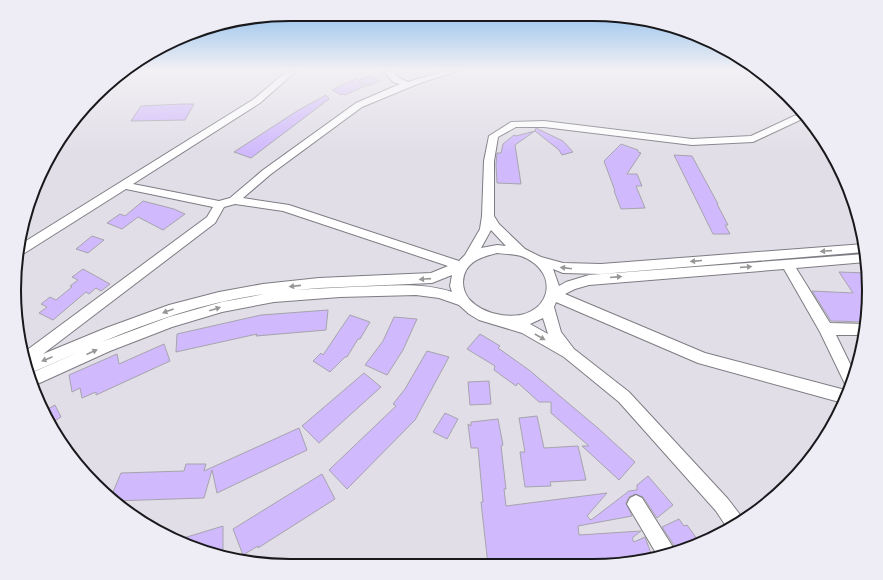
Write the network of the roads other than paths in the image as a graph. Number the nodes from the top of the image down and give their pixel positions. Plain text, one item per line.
1 (260, 98) edge
2 (375, 98) edge
3 (799, 118) edge
4 (124, 185) junction
5 (234, 200) junction
6 (220, 205) junction
7 (488, 216) junction
8 (24, 248) edge
9 (859, 248) edge
10 (526, 254) junction
11 (860, 258) edge
12 (466, 262) junction
13 (539, 262) junction
14 (787, 264) junction
15 (550, 300) junction
16 (462, 301) junction
17 (505, 322) junction
18 (826, 329) junction
19 (859, 329) edge
20 (569, 353) junction
21 (29, 356) edge
22 (32, 366) edge
23 (848, 376) edge
24 (36, 378) edge
25 (841, 396) edge
26 (636, 504) dead end
27 (733, 520) edge
28 (665, 550) edge

1 - 4 street
2 - 5 street
3 - 7 street
4 - 6 street
4 - 8 street
5 - 6 street
5 - 12 street
6 - 21 street
7 - 10 street
7 - 12 street
9 -> 13 street
10 - 12 street
10 - 13 street
11 - 14 street
12 - 16 street
12 -> 22 street
13 - 15 street
15 -> 14 street
14 - 18 street
15 - 17 street
15 - 20 street
15 - 25 street
16 - 17 street
24 -> 16 street
17 -> 20 street
18 - 19 street
18 - 23 street
20 - 27 street
26 - 28 street

